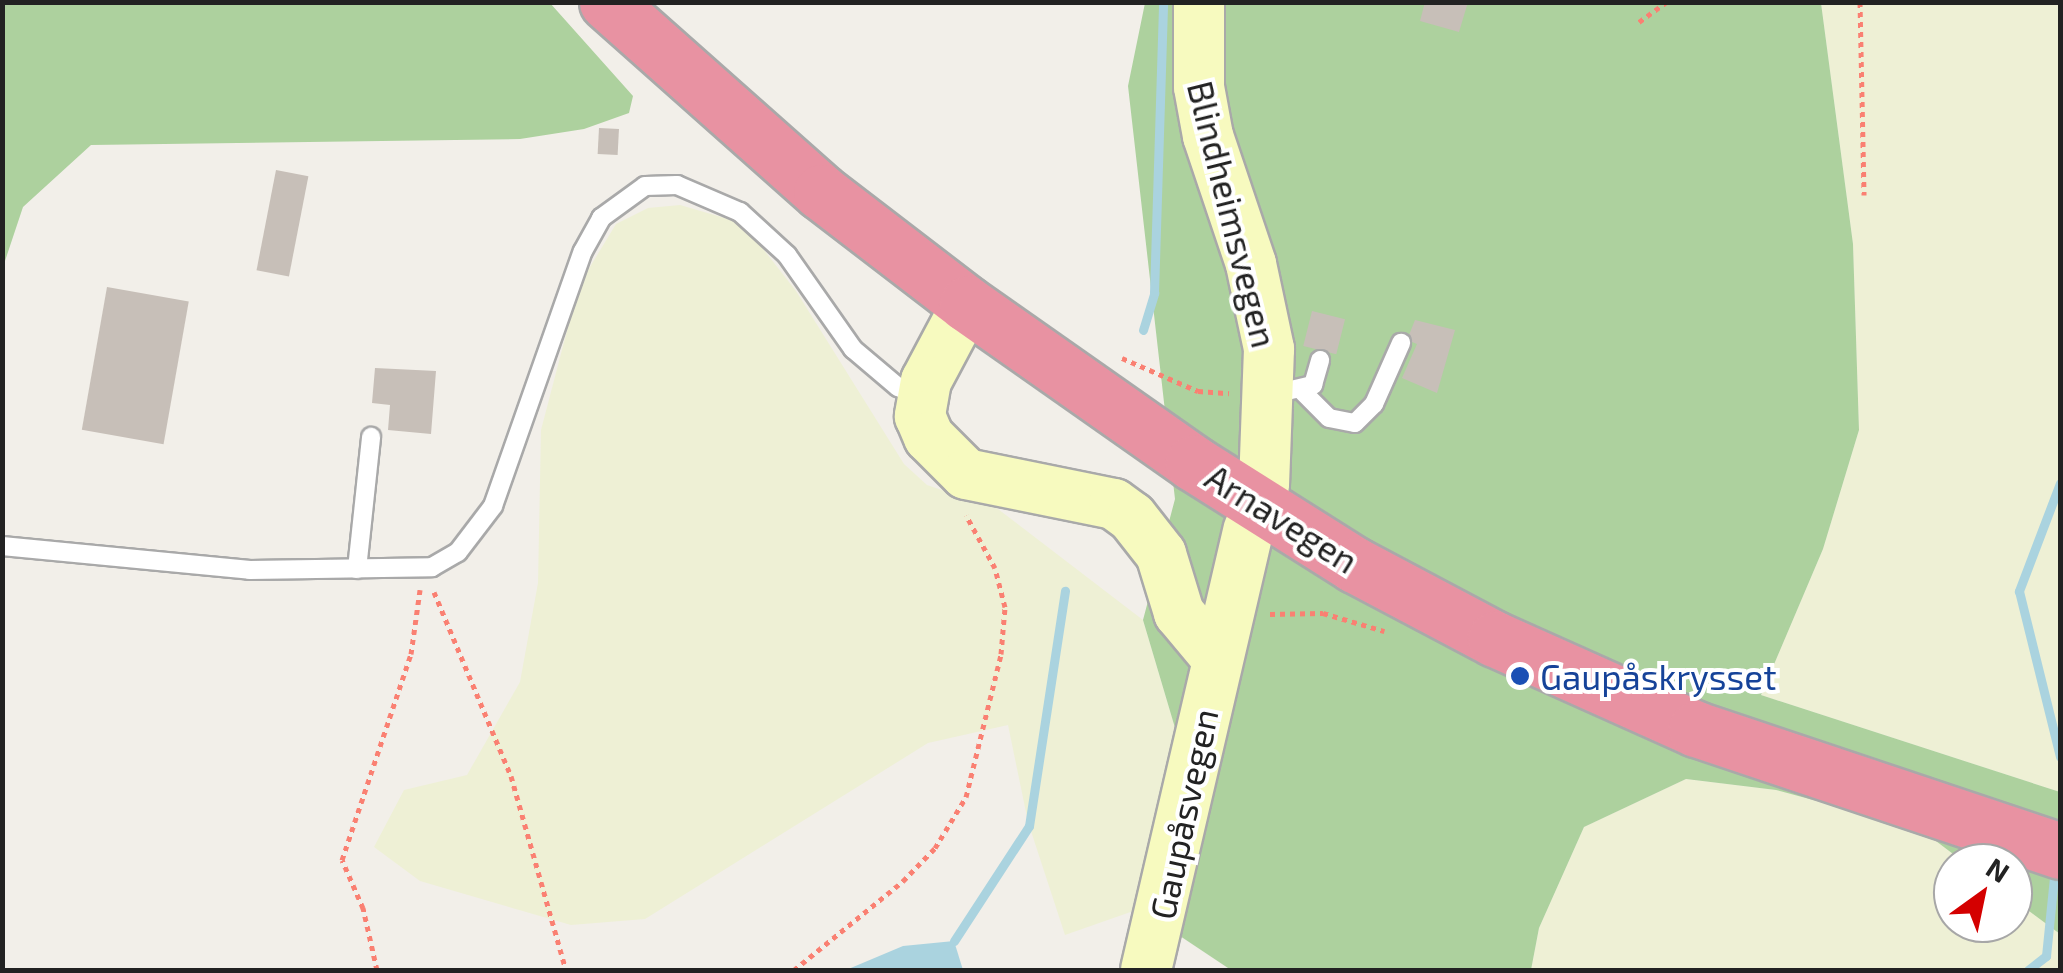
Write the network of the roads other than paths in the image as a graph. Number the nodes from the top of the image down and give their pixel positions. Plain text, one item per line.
1 (607, 2) edge
2 (1198, 2) edge
3 (968, 304) junction
4 (1401, 343) dead end
5 (1320, 360) dead end
6 (1286, 390) junction
7 (922, 397) junction
8 (370, 437) dead end
9 (1256, 507) joint
10 (2, 546) edge
11 (357, 569) junction
12 (1218, 645) junction
13 (2060, 852) edge
14 (1146, 970) edge

1 - 3 highway, Arnavegen
2 - 6 street, Blindheimsvegen
3 - 7 street
3 - 13 highway, Arnavegen
4 - 6 lane
5 - 6 lane
6 - 9 street, Blindheimsvegen
7 - 11 lane
7 - 12 street
8 - 11 lane
9 - 12 street, Gaupåsvegen
10 - 11 lane
12 - 14 street, Gaupåsvegen

